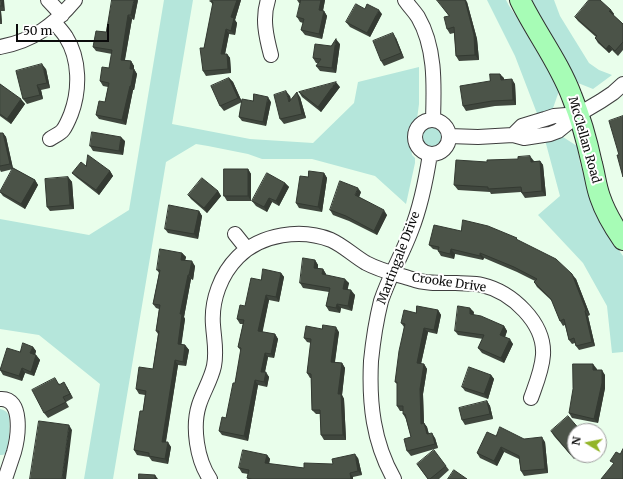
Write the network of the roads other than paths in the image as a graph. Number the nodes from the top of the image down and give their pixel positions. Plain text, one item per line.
1 (48, 0) edge
2 (75, 0) edge
3 (268, 0) edge
4 (405, 0) edge
5 (520, 0) edge
6 (58, 19) junction
7 (0, 47) edge
8 (271, 54) dead end
9 (623, 84) edge
10 (578, 114) junction
11 (433, 120) junction
12 (449, 136) junction
13 (50, 139) dead end
14 (430, 154) junction
15 (235, 234) dead end
16 (623, 240) edge
17 (247, 249) junction
18 (392, 273) junction
19 (531, 398) dead end
20 (0, 399) edge
21 (5, 479) edge
22 (210, 479) edge
23 (394, 479) edge

1 - 6 street
2 - 6 street
3 - 8 street
4 - 11 street
5 - 10 street, McClellan Road
6 - 7 street
6 - 13 street
9 - 10 street
10 - 12 street
10 - 16 street, McClellan Road
11 - 12 street
11 - 14 street
12 - 14 street
14 - 18 street, Martingale Drive
15 - 17 street
17 - 18 street, Crooke Drive
17 - 22 street
18 - 19 street, Crooke Drive
18 - 23 street, Martingale Drive
20 - 21 street

